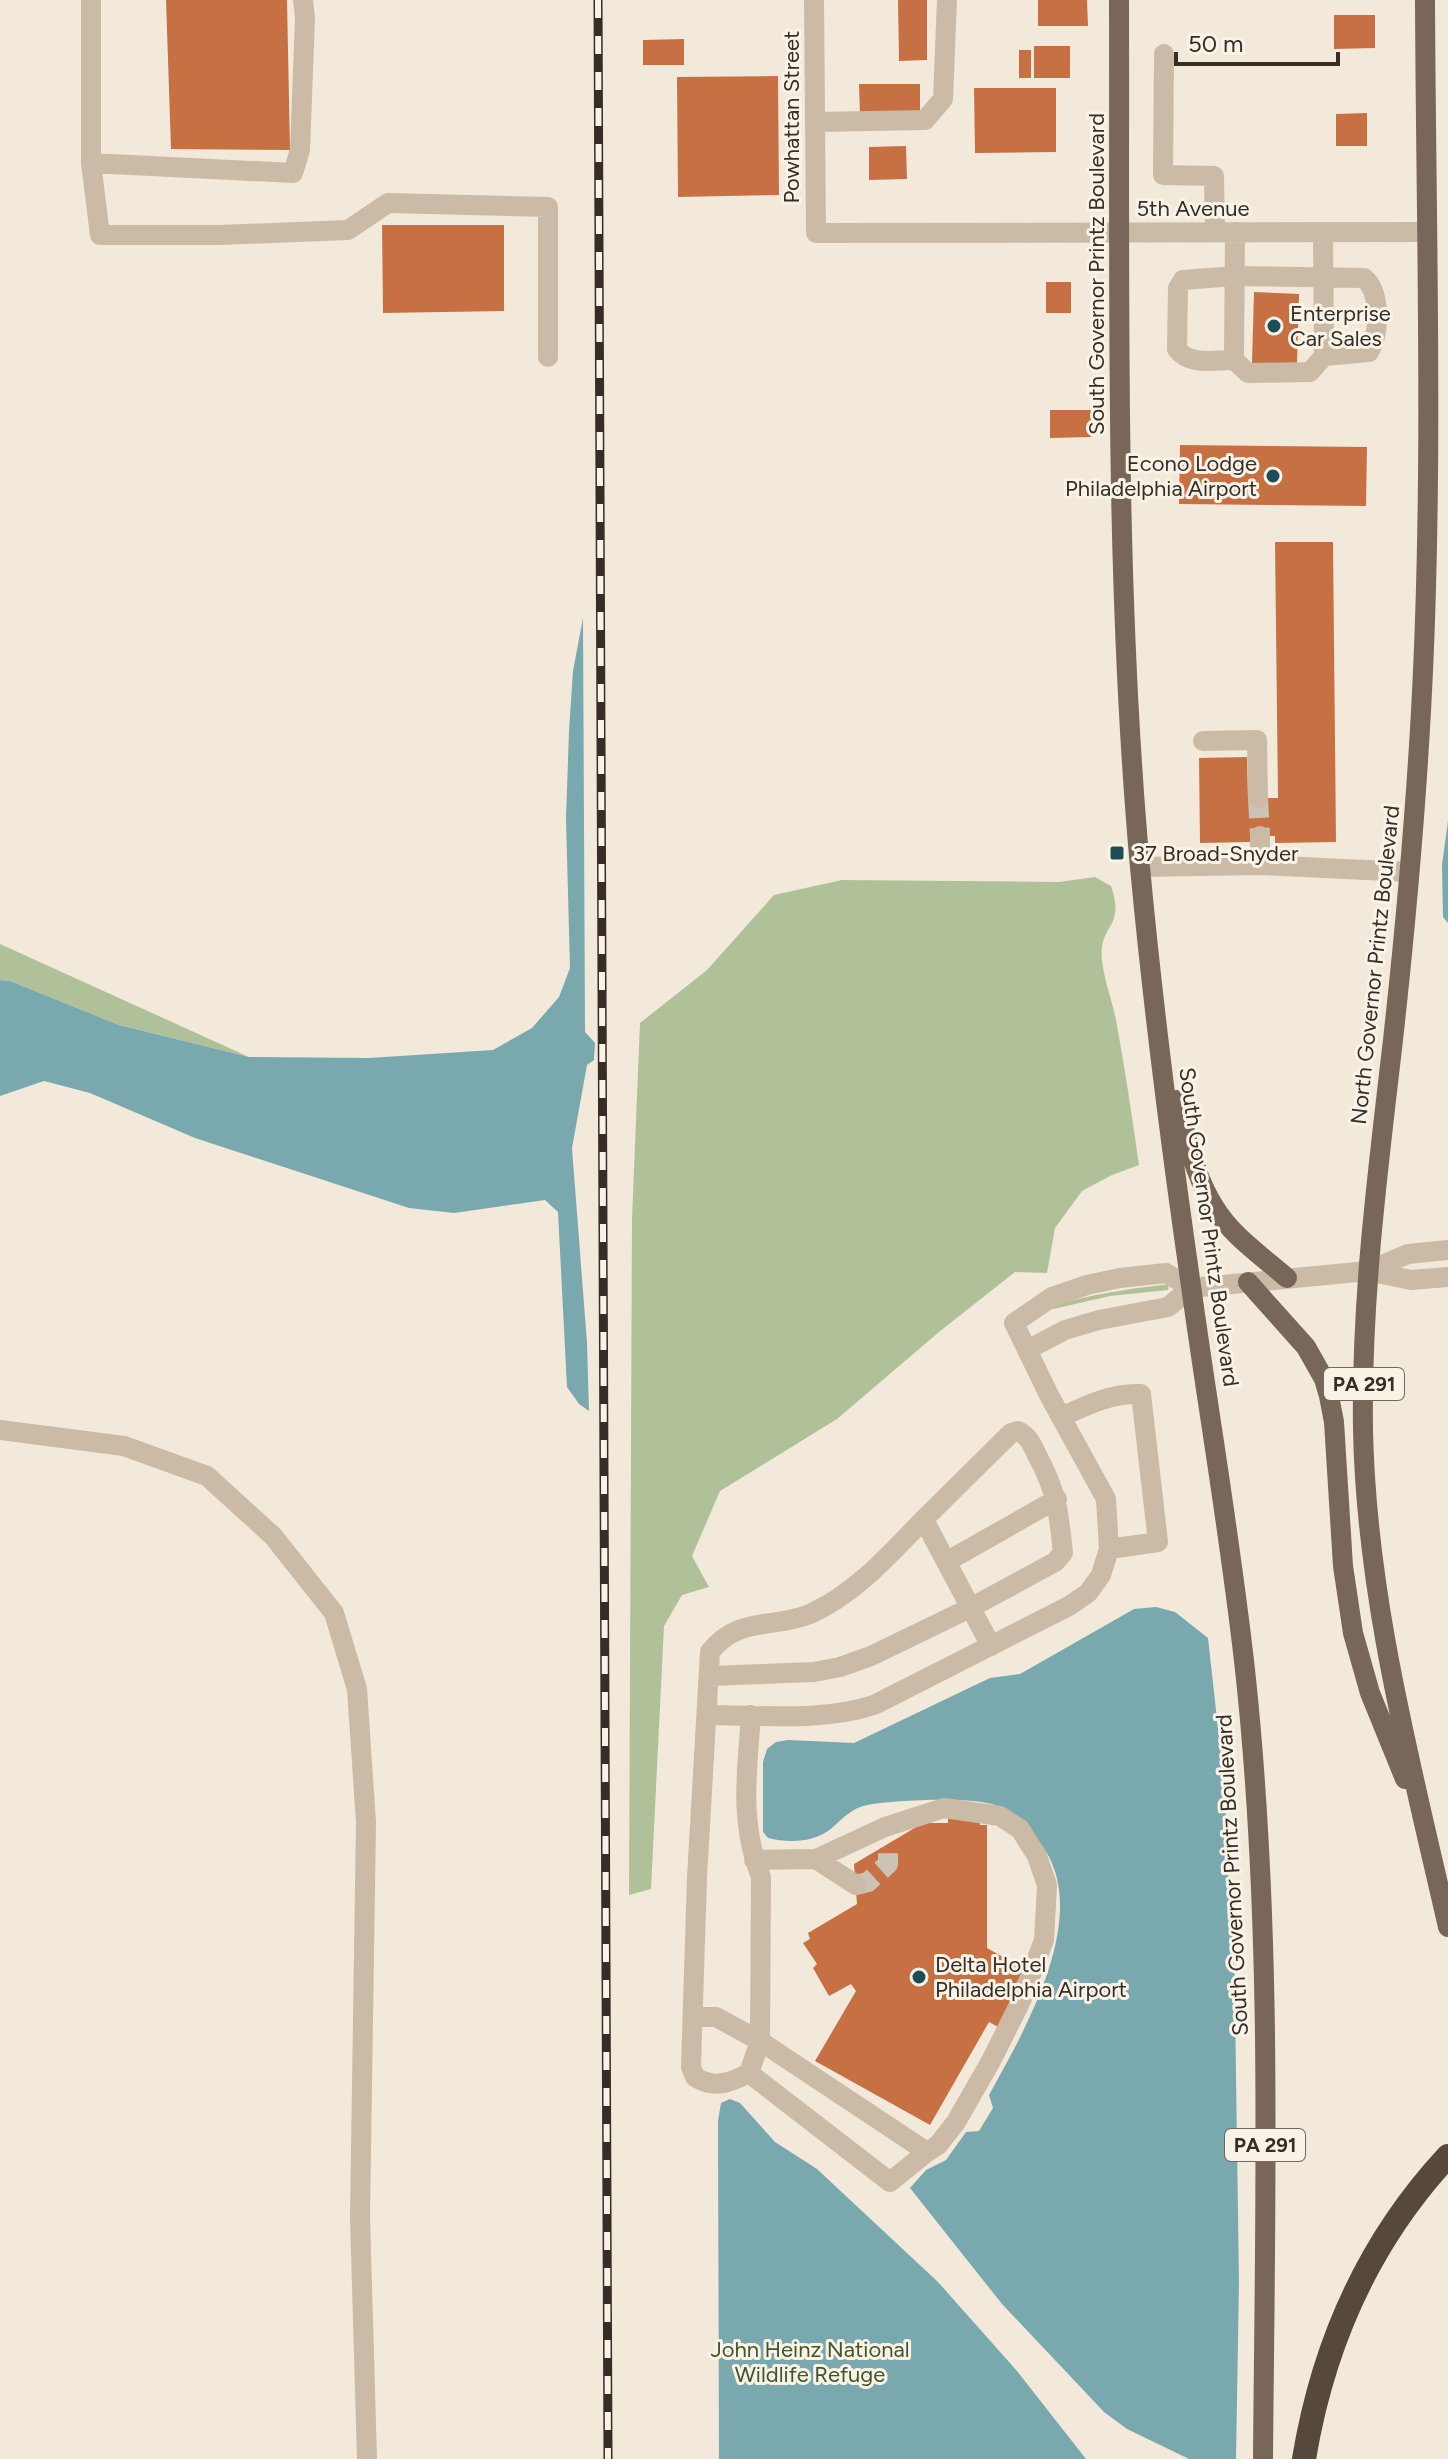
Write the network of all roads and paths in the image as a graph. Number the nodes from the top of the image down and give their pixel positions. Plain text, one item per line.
1 (91, 0) edge
2 (303, 0) edge
3 (814, 0) edge
4 (947, 0) edge
5 (1119, 0) edge
6 (1425, 0) edge
7 (1164, 54) dead end
8 (815, 122) junction
9 (91, 163) junction
10 (1120, 232) junction
11 (1225, 232) junction
12 (1323, 232) junction
13 (1426, 232) junction
14 (816, 233) joint
15 (1235, 276) junction
16 (1323, 278) junction
17 (1324, 356) junction
18 (548, 357) dead end
19 (1234, 360) junction
20 (1203, 741) dead end
21 (1258, 798) tunnel mouth
22 (1260, 836) tunnel mouth
23 (1260, 865) junction
24 (1140, 867) junction
25 (1409, 872) junction
26 (1161, 1051) junction
27 (1448, 1250) edge
28 (1368, 1271) junction
29 (1448, 1277) edge
30 (1287, 1278) junction
31 (1248, 1282) junction
32 (1191, 1288) junction
33 (1027, 1350) junction
34 (1061, 1417) junction
35 (0, 1430) edge
36 (1057, 1499) junction
37 (924, 1520) junction
38 (1109, 1549) junction
39 (946, 1562) junction
40 (970, 1608) junction
41 (991, 1646) junction
42 (709, 1676) junction
43 (707, 1715) junction
44 (751, 1715) junction
45 (1425, 1825) junction
46 (816, 1859) junction
47 (754, 1860) junction
48 (856, 1885) dead end
49 (1448, 1927) edge
50 (693, 2017) junction
51 (760, 2041) junction
52 (749, 2073) junction
53 (927, 2152) junction
54 (1448, 2156) edge
55 (367, 2459) edge
56 (1263, 2459) edge
57 (1304, 2459) edge

1 - 9 street
2 - 9 street
3 - 8 street, Powhattan Street
4 - 8 street
5 - 10 main road, South Governor Printz Boulevard / PA 291
6 - 13 main road, North Governor Printz Boulevard / PA 291
7 - 11 street
8 - 14 street, Powhattan Street
9 - 18 street
10 - 11 street, 5th Avenue
10 - 14 street, 5th Avenue
10 - 24 main road, South Governor Printz Boulevard / PA 291
11 - 12 street, 5th Avenue
11 - 15 street
12 - 13 street, 5th Avenue
12 - 16 street
13 - 25 main road, North Governor Printz Boulevard / PA 291
15 - 16 street
15 - 19 street
15 - 19 street
16 - 17 street
16 - 17 street
17 - 19 street
20 - 21 street
22 - 23 street
23 - 24 street
23 - 25 street
24 - 26 main road, South Governor Printz Boulevard / PA 291
25 - 28 main road, North Governor Printz Boulevard / PA 291
26 - 30 main road
26 - 32 main road, South Governor Printz Boulevard / PA 291
27 - 28 street
28 - 29 street
28 - 30 street
28 - 45 main road, North Governor Printz Boulevard / PA 291
30 - 31 street
31 - 32 street
31 - 45 main road
32 - 33 street
32 - 33 street
32 - 56 main road, South Governor Printz Boulevard / PA 291
33 - 34 street
34 - 38 street
34 - 38 street
35 - 55 street
36 - 37 street
36 - 39 street
36 - 40 street
37 - 39 street
37 - 42 street
38 - 41 street
39 - 40 street
40 - 41 street
40 - 42 street
41 - 44 street
42 - 43 street
43 - 44 street
43 - 50 street
44 - 47 street
45 - 49 main road, North Governor Printz Boulevard / PA 291
46 - 47 street
46 - 48 street
46 - 53 street
47 - 51 street
50 - 51 street
50 - 52 street
51 - 52 street
51 - 53 street
52 - 53 street
54 - 57 highway

